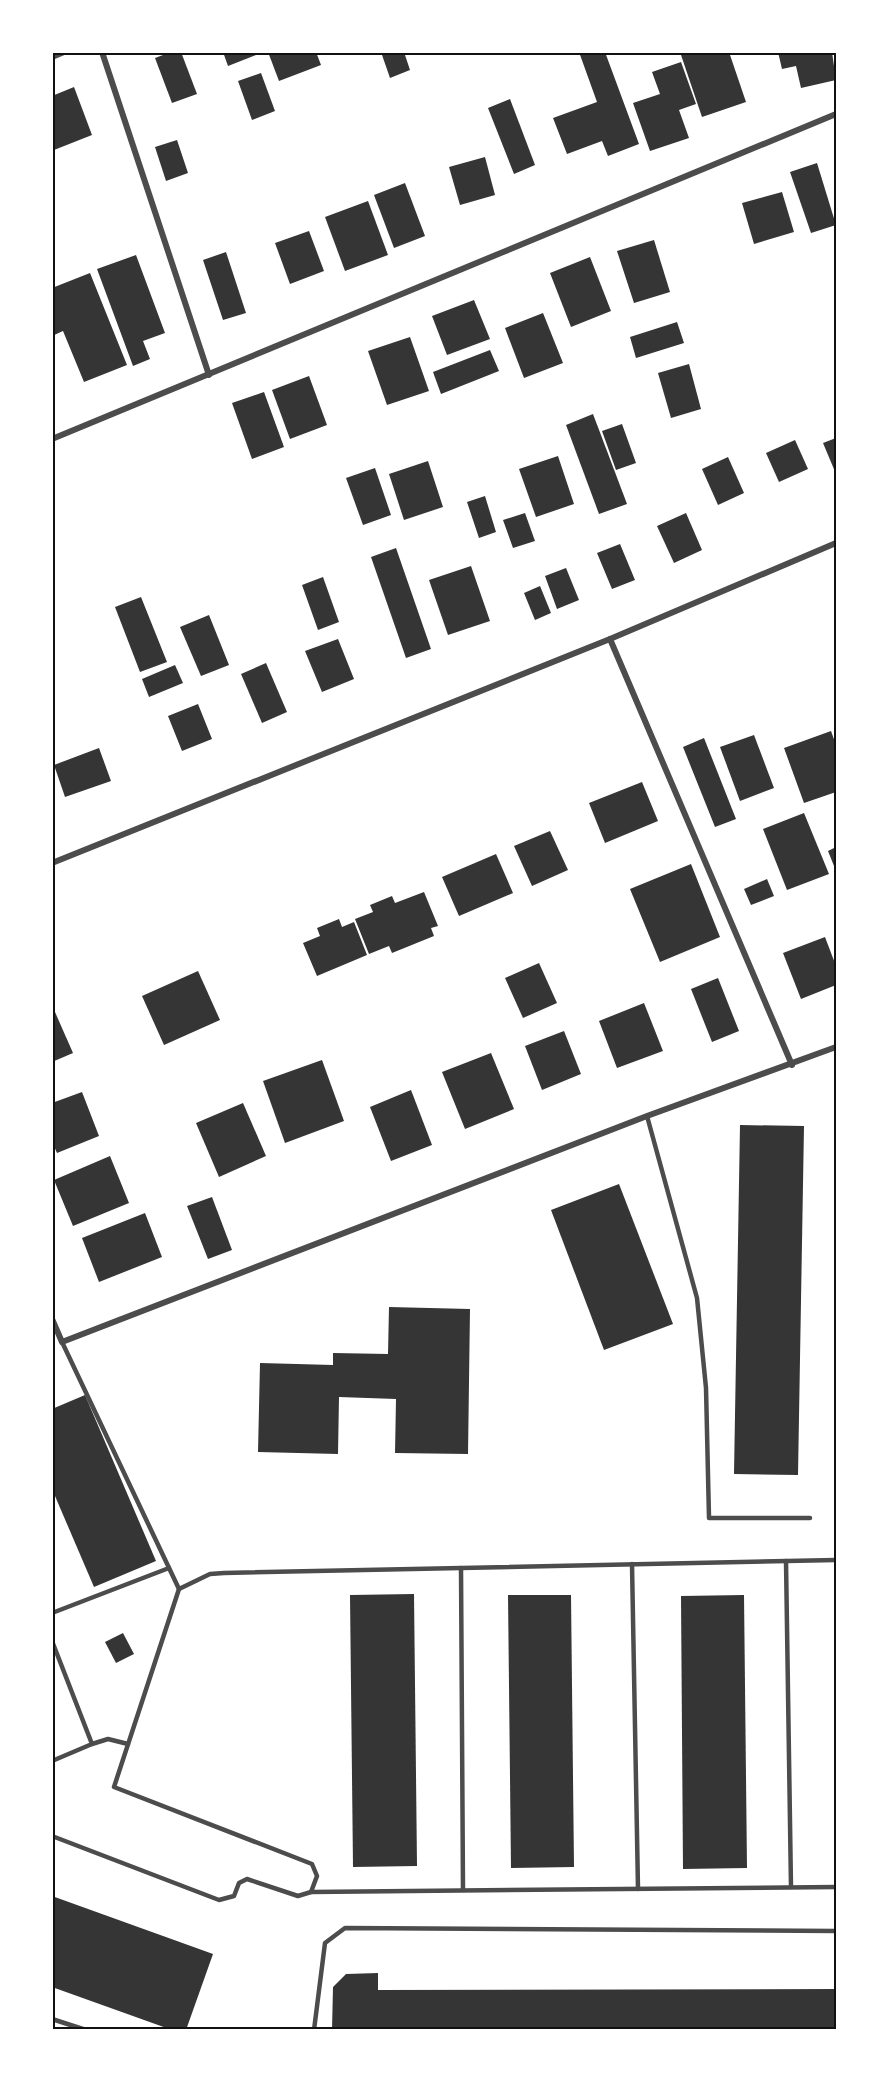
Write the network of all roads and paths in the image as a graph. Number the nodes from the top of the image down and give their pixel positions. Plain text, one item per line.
1 (64, 52) edge
2 (102, 52) edge
3 (52, 57) edge
4 (837, 114) edge
5 (209, 375) junction
6 (52, 439) edge
7 (837, 543) edge
8 (610, 639) junction
9 (52, 863) edge
10 (837, 1047) edge
11 (792, 1065) junction
12 (647, 1116) junction
13 (52, 1319) edge
14 (62, 1342) junction
15 (810, 1518) dead end
16 (837, 1560) edge
17 (786, 1561) junction
18 (632, 1564) junction
19 (169, 1568) junction
20 (461, 1568) junction
21 (178, 1589) junction
22 (52, 1613) edge
23 (52, 1641) edge
24 (92, 1744) junction
25 (128, 1744) junction
26 (52, 1761) edge
27 (52, 1836) edge
28 (791, 1887) junction
29 (837, 1887) edge
30 (638, 1888) junction
31 (463, 1890) junction
32 (311, 1892) junction
33 (837, 1931) edge
34 (52, 2019) edge
35 (86, 2030) edge
36 (314, 2030) edge

1 - 3 street
2 - 5 street
4 - 5 street
5 - 6 street
7 - 8 street
8 - 9 street
8 - 11 street
10 - 11 street
11 - 12 street
12 - 14 street
12 - 15 lane
13 - 14 street
14 - 19 lane
16 - 17 lane
17 - 18 lane
17 - 28 lane
18 - 20 lane
18 - 30 lane
19 - 21 lane
19 - 22 lane
20 - 21 lane
20 - 31 lane
21 - 25 lane
23 - 24 lane
24 - 25 lane
24 - 26 lane
25 - 32 lane
27 - 32 lane
28 - 29 lane
28 - 30 lane
30 - 31 lane
31 - 32 lane
33 - 36 lane
34 - 35 lane

